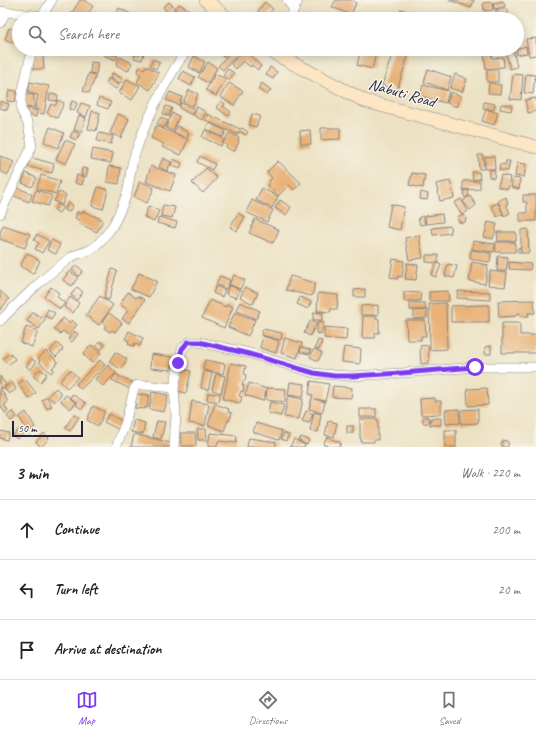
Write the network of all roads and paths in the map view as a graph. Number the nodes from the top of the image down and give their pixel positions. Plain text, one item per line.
1 (52, 0) edge
2 (287, 0) edge
3 (298, 0) edge
4 (210, 4) edge
5 (294, 10) joint
6 (3, 12) edge
7 (44, 12) edge
8 (220, 12) edge
9 (0, 23) edge
10 (30, 56) edge
11 (183, 56) edge
12 (285, 56) edge
13 (536, 147) edge
14 (0, 214) edge
15 (0, 321) edge
16 (536, 366) edge
17 (174, 388) junction
18 (116, 447) edge
19 (174, 447) edge

1 - 7 street
2 - 5 street
3 - 5 street
4 - 8 street
6 - 9 street
10 - 14 street
11 - 15 street
12 - 13 street, Nabuti Road
16 - 17 street
17 - 18 street
17 - 19 street

